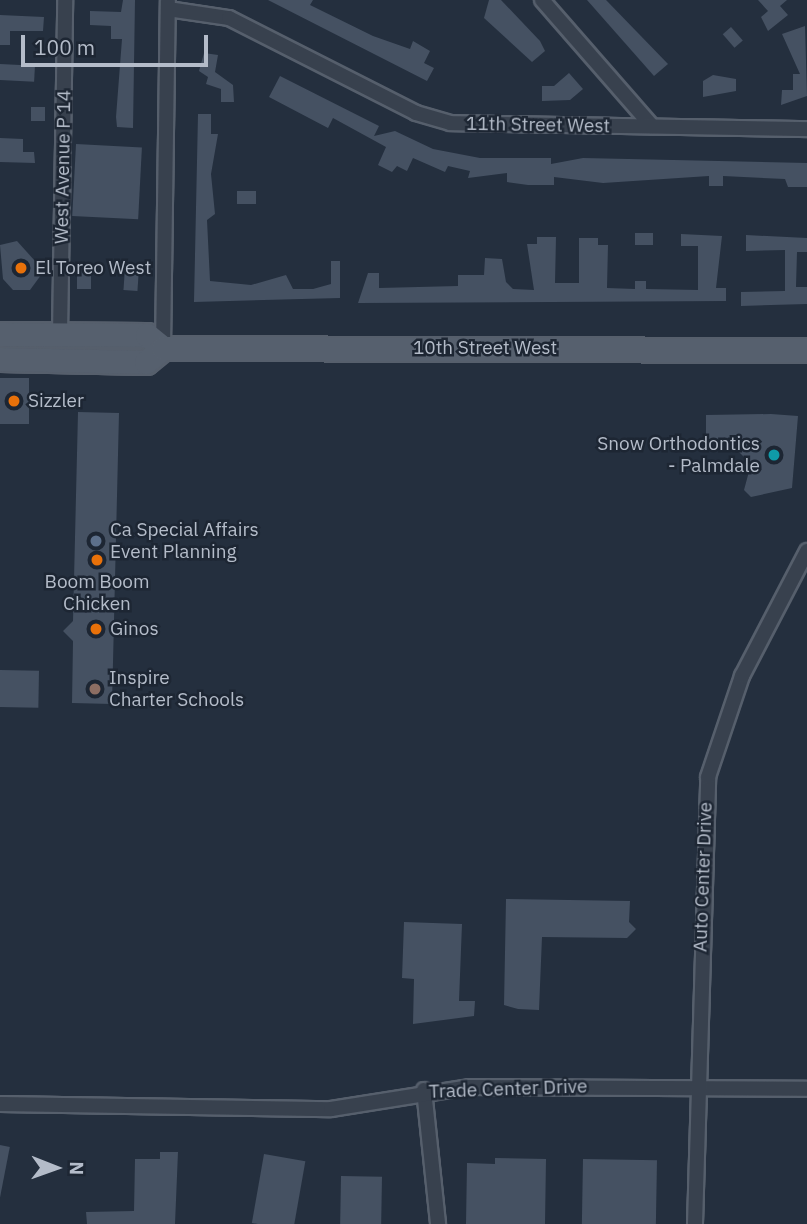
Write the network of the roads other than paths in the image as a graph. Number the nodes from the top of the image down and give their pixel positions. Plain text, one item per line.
1 (65, 0) edge
2 (542, 0) edge
3 (168, 5) edge
4 (652, 126) junction
5 (807, 129) edge
6 (0, 334) edge
7 (60, 334) junction
8 (163, 348) junction
9 (807, 350) edge
10 (0, 359) edge
11 (807, 551) edge
12 (698, 1085) junction
13 (807, 1089) edge
14 (424, 1090) junction
15 (0, 1104) edge
16 (438, 1224) edge
17 (695, 1224) edge

1 - 7 street, West Avenue P 14
2 - 4 street
3 - 4 street, 11th Street West
3 - 8 street
4 - 5 street, 11th Street West
6 - 7 main road, 10th Street West
7 - 8 main road, 10th Street West
8 - 9 main road, 10th Street West
8 - 10 main road, 10th Street West
11 - 12 street, Auto Center Drive
12 - 13 street, Trade Center Drive
12 - 14 street, Trade Center Drive
12 - 17 street, Auto Center Drive
14 - 15 street, Trade Center Drive
14 - 16 street

